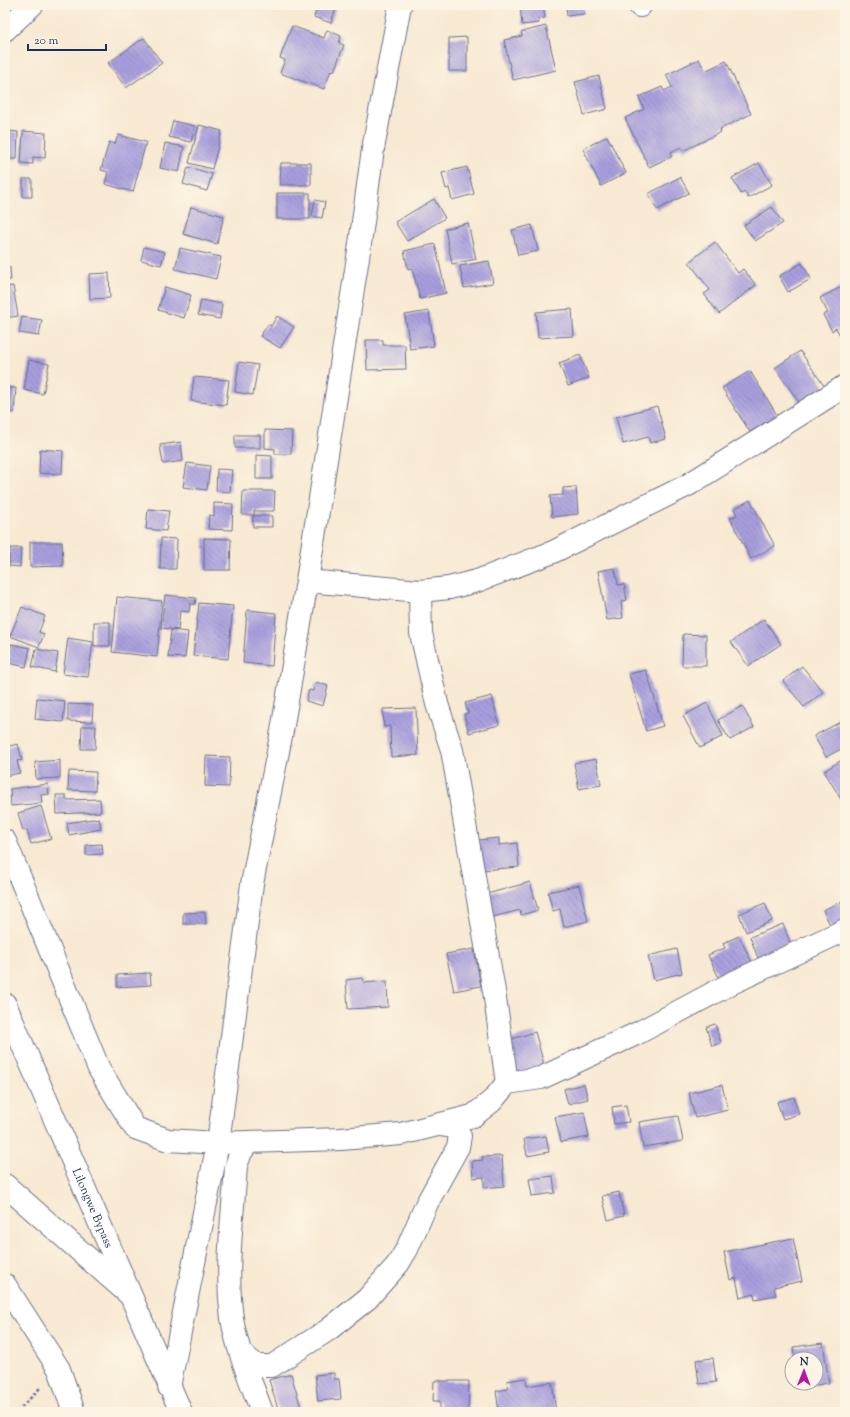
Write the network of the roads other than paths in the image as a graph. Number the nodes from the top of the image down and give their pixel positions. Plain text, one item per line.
1 (32, 5) edge
2 (400, 5) edge
3 (5, 30) edge
4 (845, 386) edge
5 (307, 582) junction
6 (420, 591) junction
7 (5, 841) edge
8 (845, 930) edge
9 (5, 1004) edge
10 (507, 1083) junction
11 (441, 1125) junction
12 (249, 1142) junction
13 (218, 1143) junction
14 (5, 1185) edge
15 (5, 1285) edge
16 (130, 1295) junction
17 (242, 1354) junction
18 (169, 1387) junction
19 (74, 1412) edge
20 (181, 1412) edge
21 (262, 1412) edge

1 - 3 street
2 - 5 street
4 - 6 street
5 - 6 street
5 - 13 street
6 - 10 street
7 - 13 street
8 - 10 street
9 - 16 street, Lilongwe Bypass
10 - 11 street
11 - 12 street
11 - 17 street
12 - 13 street
12 - 17 street
13 - 18 street
14 - 16 street
15 - 19 street
16 - 18 street, Lilongwe Bypass
17 - 21 street
18 - 20 street, Lilongwe Bypass

